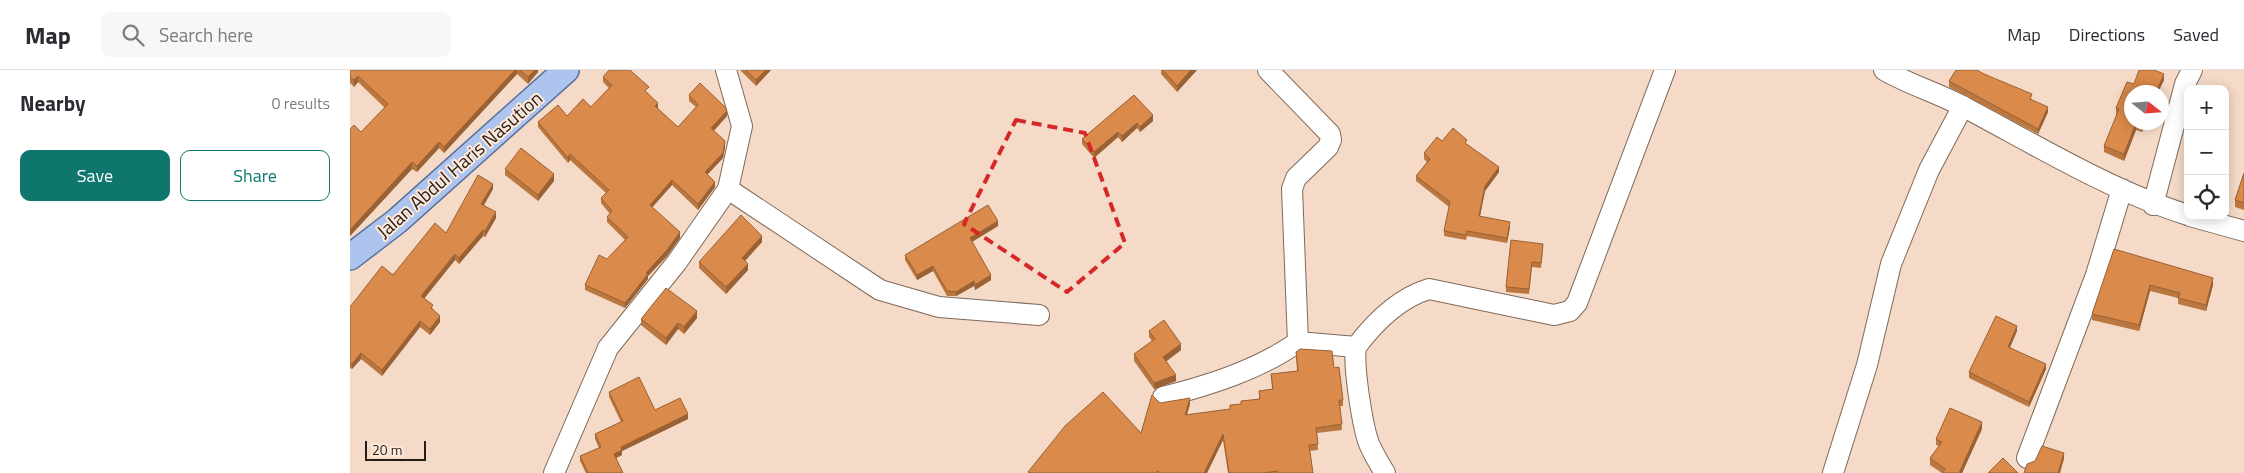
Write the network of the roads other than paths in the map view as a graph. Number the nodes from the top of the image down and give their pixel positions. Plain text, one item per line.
1 (566, 70) edge
2 (726, 70) edge
3 (1268, 70) edge
4 (1664, 70) edge
5 (1884, 70) edge
6 (2192, 70) edge
7 (1963, 106) junction
8 (728, 189) junction
9 (2122, 189) junction
10 (2153, 205) junction
11 (2184, 214) edge
12 (2204, 220) edge
13 (2244, 231) edge
14 (350, 257) edge
15 (1039, 315) dead end
16 (1298, 342) junction
17 (1356, 348) junction
18 (1163, 397) dead end
19 (2027, 458) dead end
20 (554, 473) edge
21 (1385, 473) edge
22 (1833, 473) edge

1 - 14 main road, Jalan Abdul Haris Nasution
2 - 8 street
3 - 16 street
4 - 17 street
5 - 7 street
6 - 10 street
7 - 9 street
7 - 22 street
8 - 15 street
8 - 20 street
9 - 10 street
9 - 19 street
10 - 11 street
12 - 13 street
16 - 17 street
16 - 18 street
17 - 21 street

